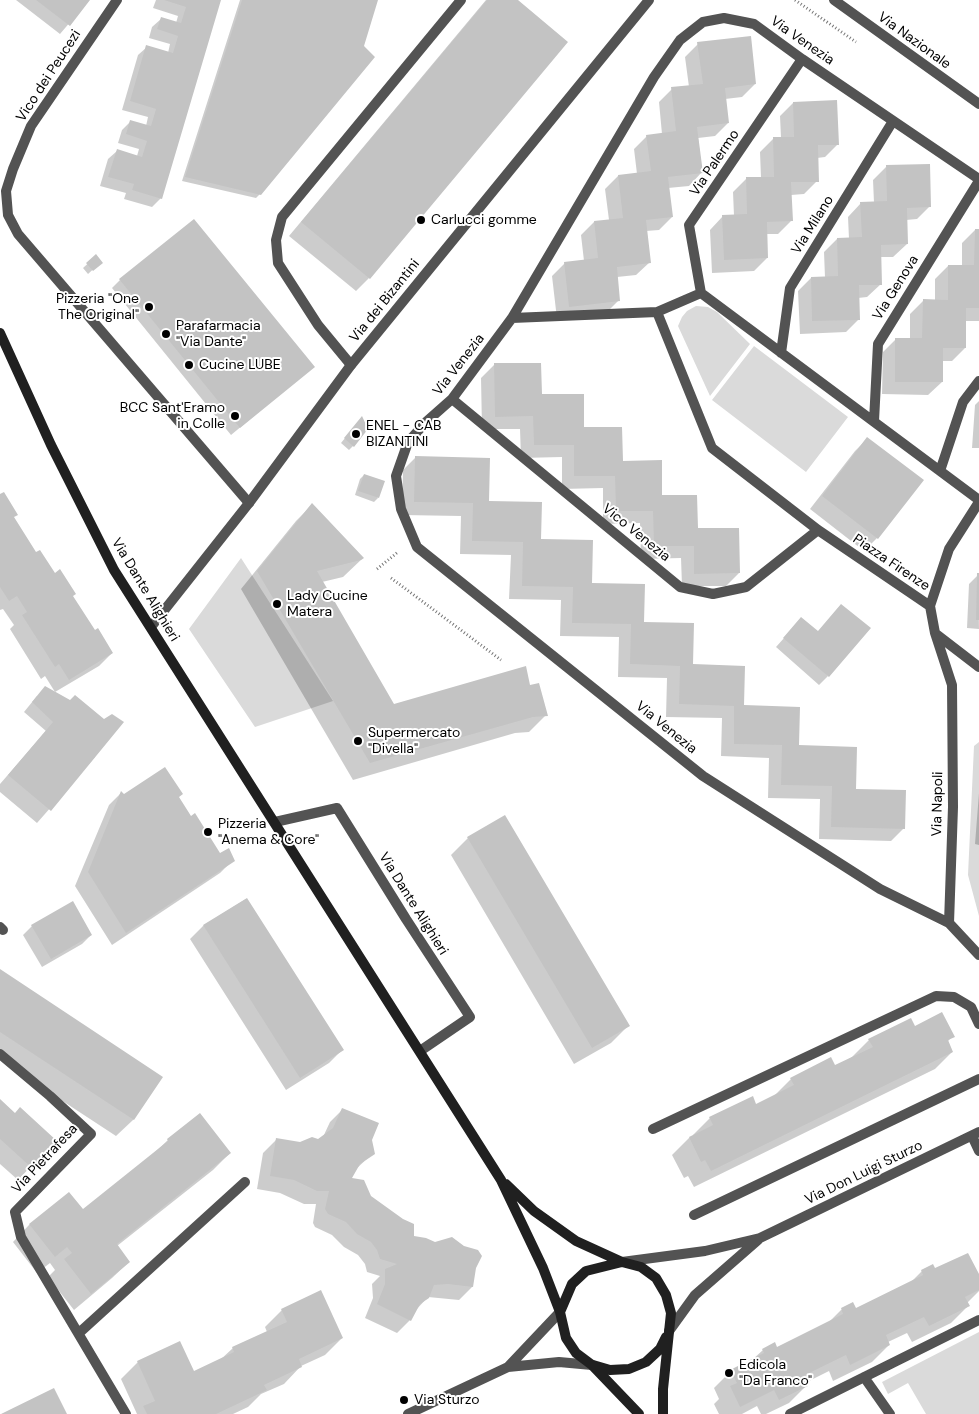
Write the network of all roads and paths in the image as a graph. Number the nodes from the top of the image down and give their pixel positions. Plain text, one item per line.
1 (117, 0) edge
2 (461, 0) edge
3 (648, 0) edge
4 (834, 0) edge
5 (802, 59) junction
6 (979, 104) edge
7 (893, 121) junction
8 (979, 180) edge
9 (701, 293) junction
10 (657, 312) junction
11 (512, 318) junction
12 (0, 333) edge
13 (781, 353) junction
14 (351, 365) junction
15 (979, 381) edge
16 (452, 399) junction
17 (874, 421) junction
18 (940, 471) junction
19 (979, 501) edge
20 (249, 503) junction
21 (818, 530) junction
22 (414, 539) junction
23 (377, 569) dead end
24 (391, 578) dead end
25 (930, 606) junction
26 (151, 627) junction
27 (935, 633) junction
28 (501, 660) dead end
29 (979, 667) edge
30 (952, 685) joint
31 (275, 822) junction
32 (949, 923) junction
33 (979, 955) edge
34 (979, 1024) edge
35 (420, 1051) junction
36 (0, 1054) edge
37 (979, 1079) edge
38 (653, 1129) dead end
39 (975, 1134) edge
40 (979, 1151) edge
41 (502, 1180) junction
42 (246, 1182) dead end
43 (694, 1215) dead end
44 (760, 1238) junction
45 (622, 1262) junction
46 (560, 1312) junction
47 (979, 1320) edge
48 (669, 1331) junction
49 (79, 1333) junction
50 (592, 1365) junction
51 (508, 1367) junction
52 (864, 1377) junction
53 (126, 1414) edge
54 (408, 1414) edge
55 (639, 1414) edge
56 (663, 1414) edge
57 (790, 1414) edge
58 (890, 1414) edge

1 - 20 street, Vico dei Peucezi
2 - 14 street
3 - 14 street, Via dei Bizantini
4 - 6 street, Via Nazionale
5 - 7 street, Via Venezia
5 - 9 street, Via Palermo
5 - 11 street, Via Venezia
7 - 8 street, Via Venezia
7 - 13 street, Via Milano
8 - 17 street, Via Genova
9 - 10 street
9 - 13 street
10 - 11 street
10 - 21 street, Piazza Firenze
11 - 16 street, Via Venezia
12 - 26 main road, Via Dante Alighieri
13 - 17 street
14 - 20 street, Via dei Bizantini
15 - 18 street
16 - 21 street, Vico Venezia
16 - 22 street, Via Venezia
17 - 18 street
18 - 19 street
19 - 25 street
20 - 26 street, Via dei Bizantini
21 - 25 street, Piazza Firenze
22 - 23 path
22 - 32 street, Via Venezia
24 - 28 path
25 - 27 street, Piazza Firenze
26 - 31 main road, Via Dante Alighieri
27 - 29 street
27 - 30 street, Piazza Firenze
30 - 32 street, Via Napoli
31 - 35 main road, Via Dante Alighieri
31 - 35 street, Via Dante Alighieri
32 - 33 street, Via Venezia
34 - 38 street
35 - 41 main road, Via Dante Alighieri
36 - 49 street, Via Pietrafesa
37 - 43 street
39 - 40 street
39 - 44 street, Via Don Luigi Sturzo
41 - 45 main road
41 - 46 main road
42 - 49 street
44 - 45 street
44 - 48 street
45 - 46 main road
45 - 48 main road
46 - 50 main road
46 - 51 street
47 - 52 street
48 - 50 main road
48 - 56 main road
49 - 53 street, Via Pietrafesa
50 - 51 street
50 - 55 main road
51 - 54 street
52 - 57 street
52 - 58 street

